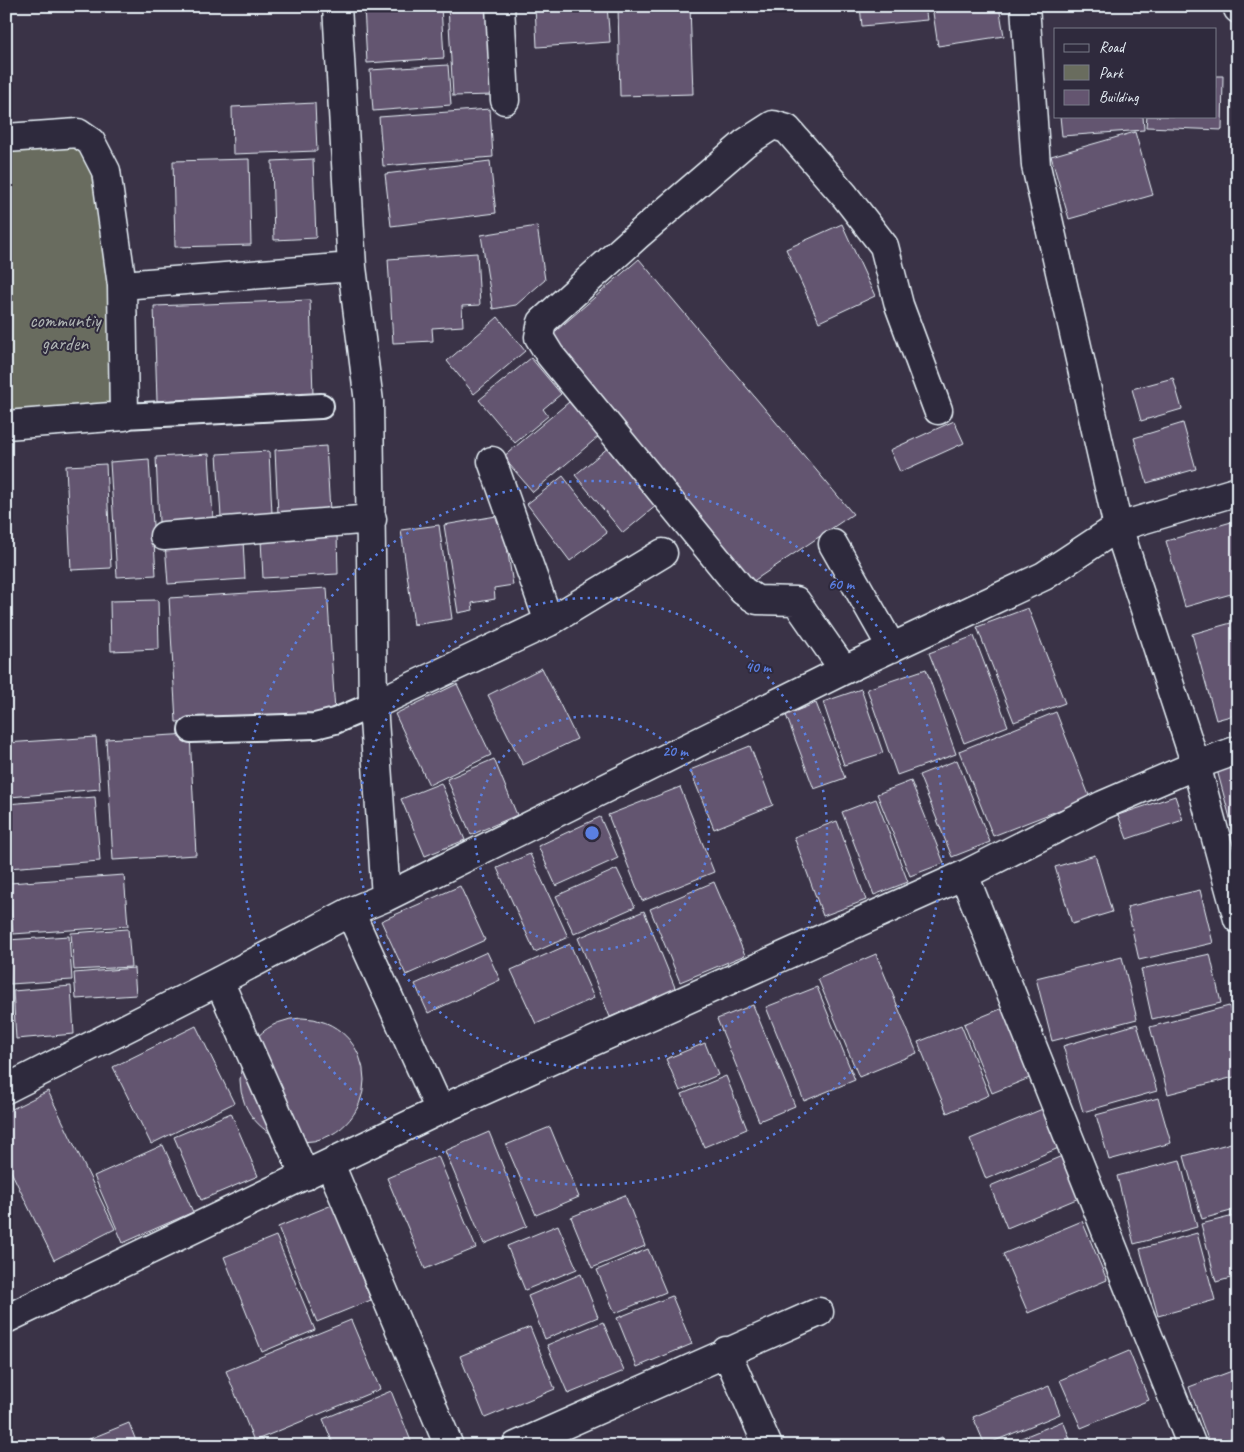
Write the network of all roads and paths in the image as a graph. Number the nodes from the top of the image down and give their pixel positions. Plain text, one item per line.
1 (337, 6) edge
2 (500, 6) edge
3 (1025, 6) edge
4 (505, 100) dead end
5 (6, 138) edge
6 (352, 267) junction
7 (122, 285) junction
8 (320, 406) dead end
9 (938, 410) dead end
10 (124, 416) junction
11 (6, 425) edge
12 (492, 461) dead end
13 (1238, 490) edge
14 (372, 519) junction
15 (1118, 527) junction
16 (164, 536) dead end
17 (833, 544) dead end
18 (663, 553) dead end
19 (549, 622) junction
20 (892, 648) junction
21 (844, 670) junction
22 (373, 705) junction
23 (191, 730) dead end
24 (1238, 750) edge
25 (1196, 765) junction
26 (964, 875) junction
27 (386, 897) junction
28 (350, 912) junction
29 (1238, 919) edge
30 (219, 982) junction
31 (6, 1089) edge
32 (440, 1110) junction
33 (330, 1164) junction
34 (305, 1176) junction
35 (819, 1312) dead end
36 (6, 1319) edge
37 (726, 1351) junction
38 (449, 1446) edge
39 (516, 1446) edge
40 (768, 1446) edge
41 (1192, 1446) edge

1 - 6 street
2 - 4 street
3 - 15 street
5 - 7 street
6 - 7 street
6 - 14 street
7 - 10 street
8 - 10 lane
9 - 21 street
10 - 11 street
12 - 19 street
13 - 15 street
14 - 16 street
14 - 22 street
15 - 20 street
15 - 25 street
17 - 20 street
18 - 19 street
19 - 22 street
20 - 21 street
21 - 27 street
22 - 23 lane
22 - 27 street
24 - 25 street
25 - 26 street
25 - 29 street
26 - 32 street
26 - 41 street
27 - 28 street
28 - 30 street
28 - 32 street
30 - 31 street
30 - 34 street
32 - 33 street
33 - 34 street
33 - 38 street
34 - 36 street
35 - 37 street
37 - 39 street
37 - 40 street

